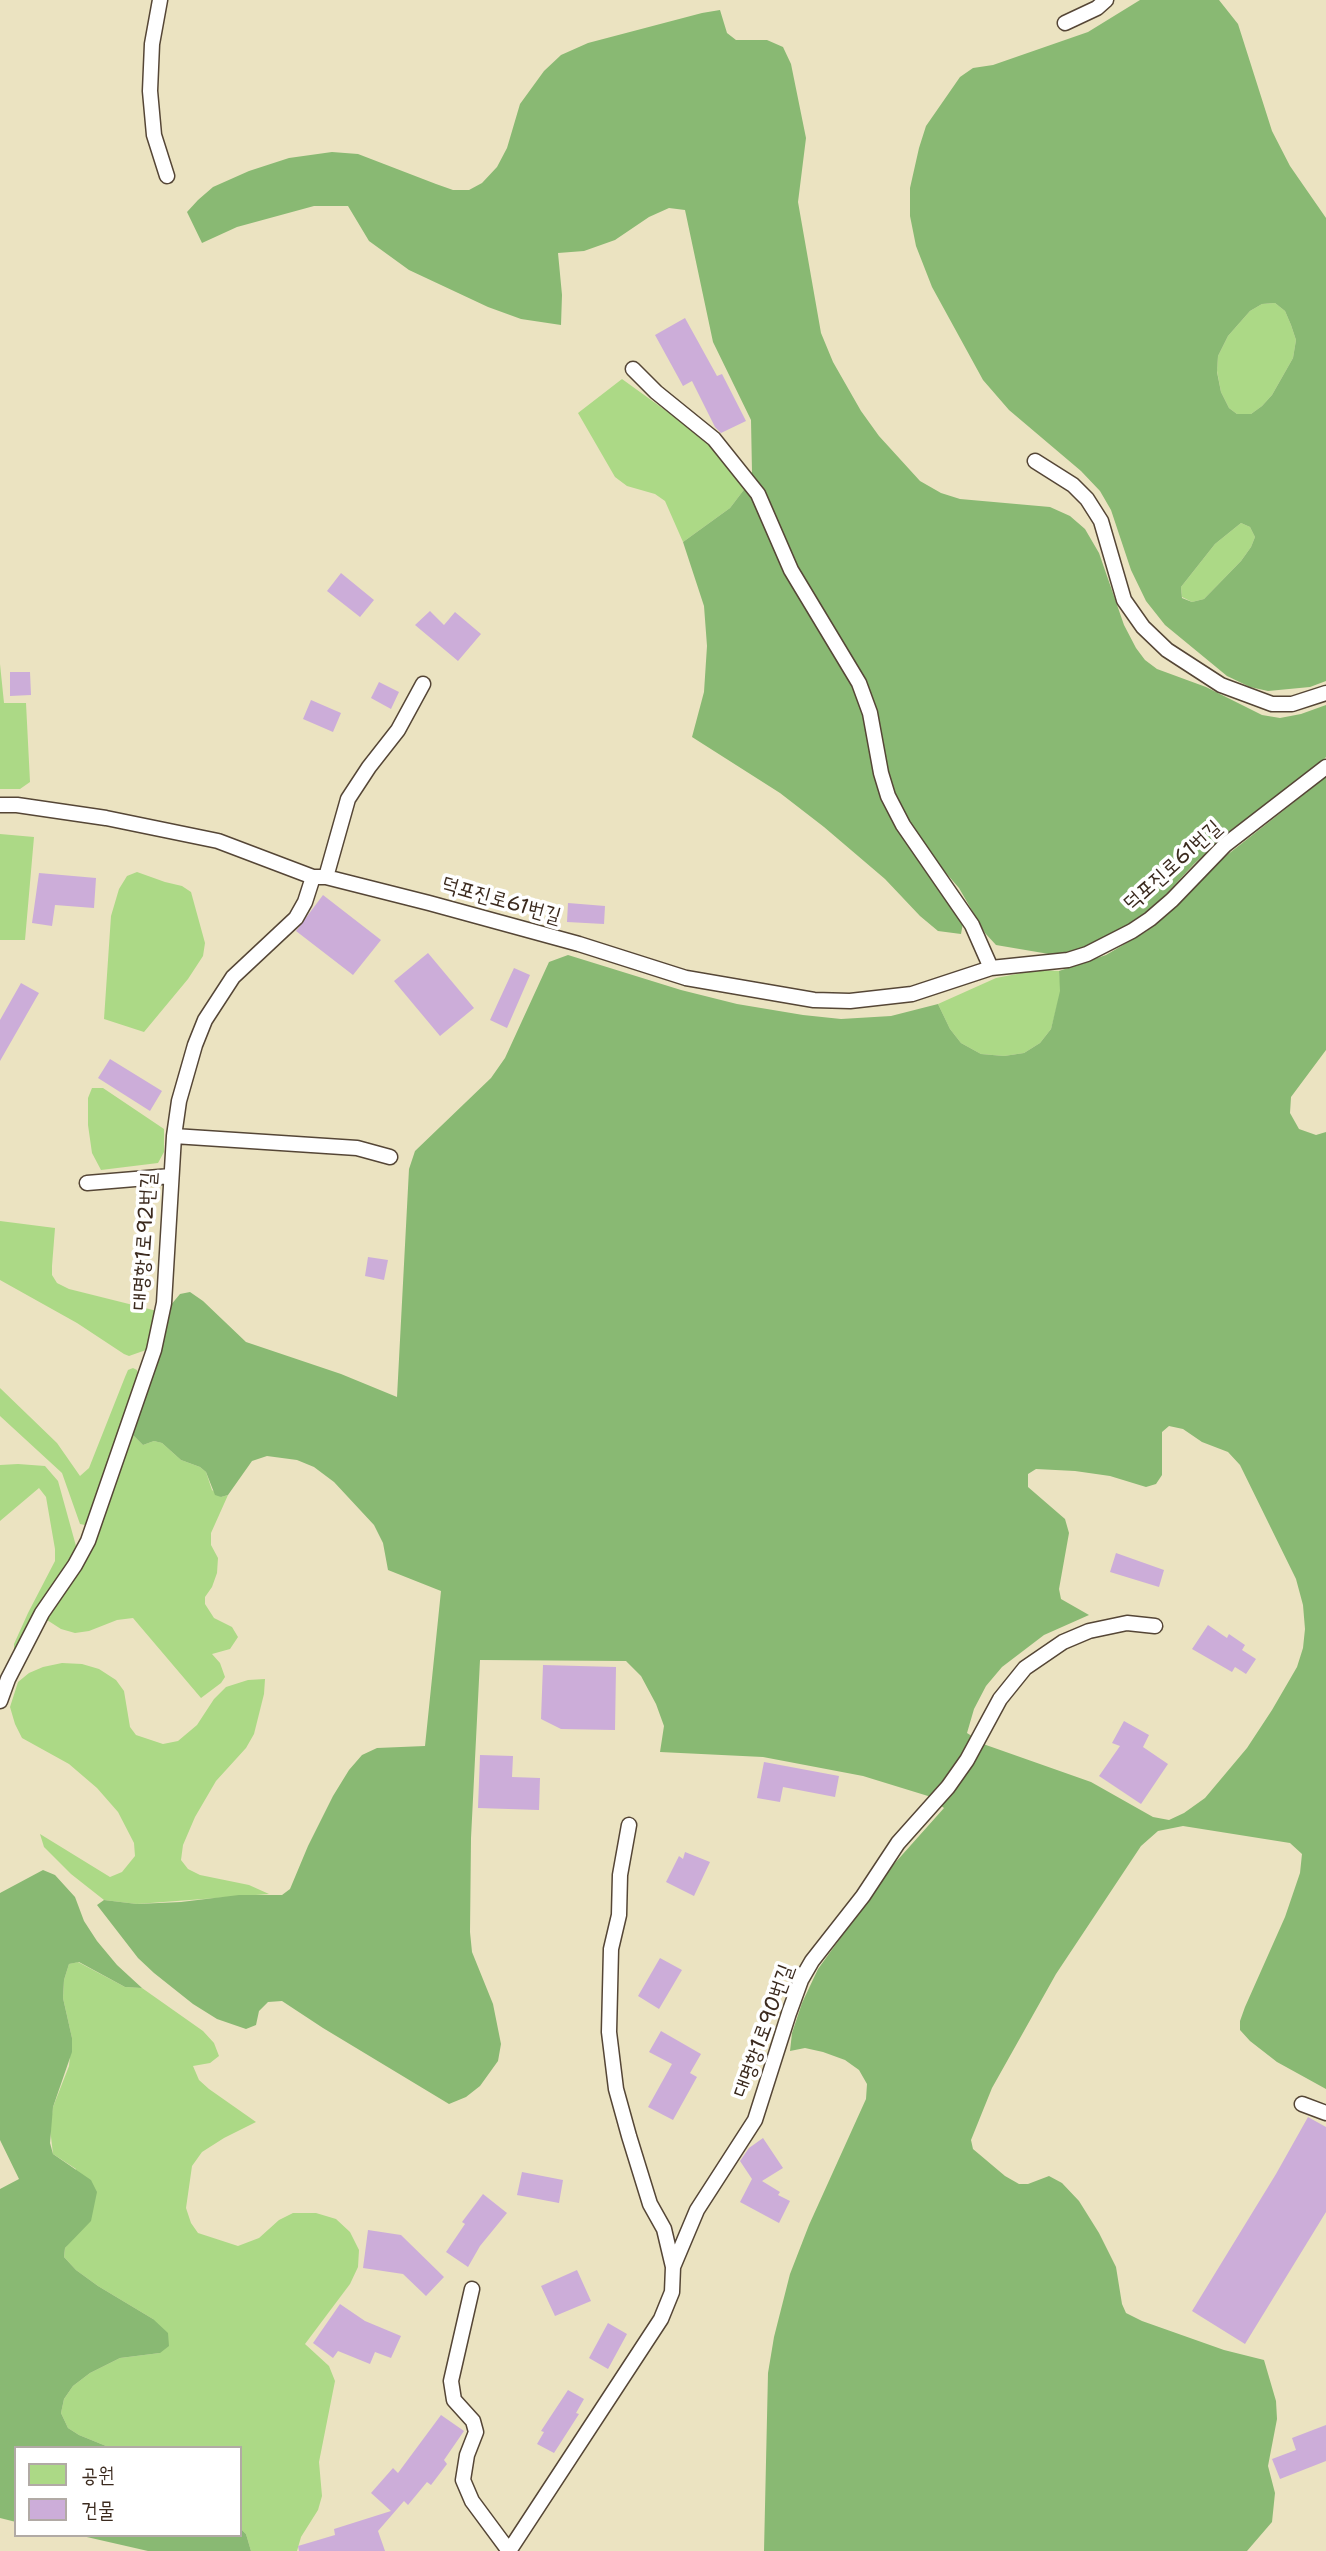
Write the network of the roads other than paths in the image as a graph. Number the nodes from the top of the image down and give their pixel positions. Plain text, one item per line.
1 (160, 0) edge
2 (1106, 0) edge
3 (1065, 23) dead end
4 (167, 176) dead end
5 (633, 369) dead end
6 (1035, 461) dead end
7 (423, 684) dead end
8 (1326, 693) edge
9 (1326, 767) edge
10 (0, 805) edge
11 (320, 877) junction
12 (991, 968) junction
13 (174, 1136) junction
14 (390, 1157) dead end
15 (171, 1177) junction
16 (87, 1183) dead end
17 (1155, 1626) dead end
18 (0, 1701) edge
19 (629, 1825) dead end
20 (1302, 2104) dead end
21 (1326, 2113) edge
22 (673, 2267) junction
23 (472, 2289) dead end
24 (509, 2551) edge

1 - 4 lane
2 - 3 lane
5 - 12 lane
6 - 8 lane
7 - 11 lane, 대명항1로92번길
9 - 12 lane, 덕포진로61번길
10 - 11 lane, 덕포진로61번길
11 - 12 lane, 덕포진로61번길
11 - 13 lane, 대명항1로92번길
13 - 14 lane
13 - 15 lane, 대명항1로92번길
15 - 16 lane
15 - 18 lane, 대명항1로92번길
17 - 22 lane, 대명항1로90번길
19 - 22 lane
20 - 21 lane
22 - 24 lane, 대명항1로90번길
23 - 24 lane

